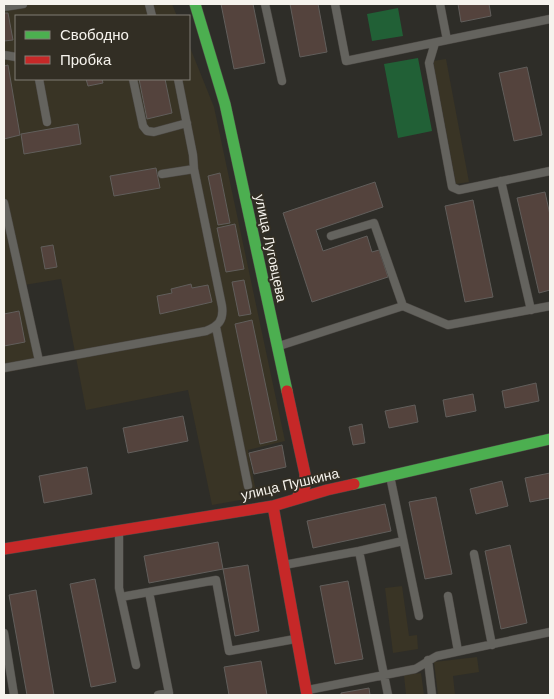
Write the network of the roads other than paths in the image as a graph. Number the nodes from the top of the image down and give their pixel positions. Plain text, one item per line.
1 (23, 4) edge
2 (195, 4) edge
3 (265, 4) edge
4 (335, 4) edge
5 (440, 4) edge
6 (4, 7) edge
7 (550, 19) edge
8 (447, 40) junction
9 (435, 43) junction
10 (39, 80) edge
11 (133, 80) edge
12 (178, 80) edge
13 (282, 81) dead end
14 (47, 122) dead end
15 (187, 123) junction
16 (194, 169) junction
17 (550, 171) edge
18 (162, 174) dead end
19 (501, 182) junction
20 (4, 203) edge
21 (331, 236) dead end
22 (403, 306) junction
23 (550, 306) edge
24 (531, 310) junction
25 (216, 327) junction
26 (277, 346) junction
27 (38, 361) junction
28 (4, 368) edge
29 (550, 439) edge
30 (390, 476) junction
31 (248, 486) dead end
32 (296, 499) junction
33 (273, 506) junction
34 (119, 531) junction
35 (403, 541) junction
36 (4, 549) edge
37 (359, 551) junction
38 (474, 554) dead end
39 (284, 566) junction
40 (149, 592) junction
41 (448, 596) dead end
42 (121, 597) junction
43 (419, 616) dead end
44 (550, 632) edge
45 (4, 633) edge
46 (297, 639) junction
47 (492, 645) junction
48 (458, 651) junction
49 (428, 660) junction
50 (136, 665) dead end
51 (384, 675) junction
52 (306, 693) edge
53 (14, 695) edge
54 (158, 695) edge
55 (388, 695) edge
56 (432, 695) edge

1 - 6 lane
2 - 26 street, улица Луговцева
3 - 13 lane
4 - 9 lane
5 - 8 lane
7 - 8 lane
8 - 9 lane
9 - 19 lane
10 - 14 lane
11 - 15 lane
12 - 15 lane
15 - 16 lane
16 - 18 lane
16 - 25 lane
17 - 19 lane
19 - 24 lane
20 - 27 lane
21 - 22 lane
22 - 24 lane
22 - 26 lane
23 - 24 lane
25 - 27 lane
25 - 31 lane
26 - 32 street, улица Луговцева
27 - 28 lane
29 - 30 street, улица Пушкина
30 - 32 street, улица Пушкина
30 - 35 lane
32 - 33 street, улица Пушкина
33 - 34 street, улица Пушкина
33 - 39 street
34 - 36 street, улица Пушкина
34 - 42 lane
35 - 37 lane
35 - 43 lane
37 - 39 lane
37 - 51 lane
38 - 47 lane
39 - 46 street
40 - 42 lane
40 - 46 lane
40 - 54 lane
41 - 48 lane
42 - 50 lane
44 - 47 lane
45 - 53 lane
46 - 52 street
47 - 48 lane
48 - 49 lane
49 - 51 lane
49 - 56 lane
51 - 52 lane
51 - 55 lane

